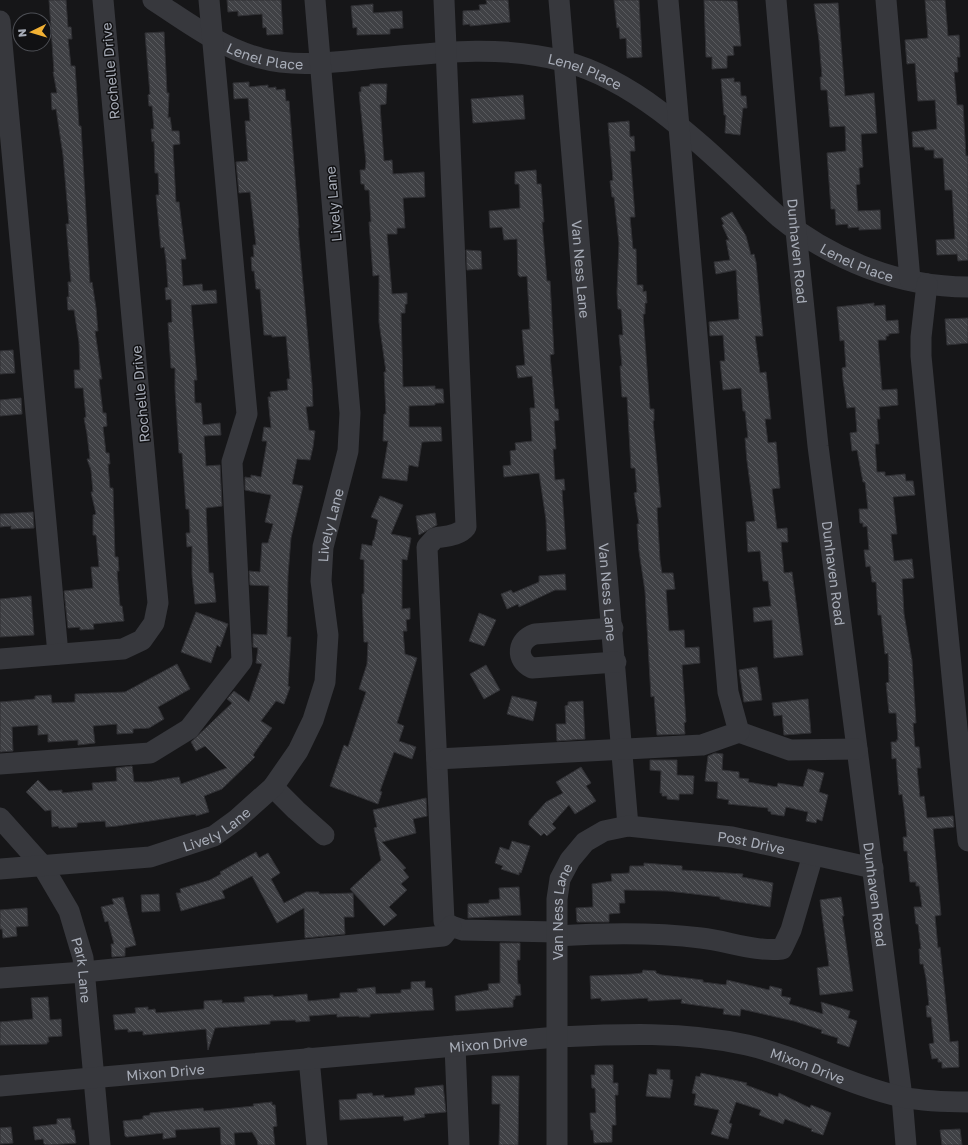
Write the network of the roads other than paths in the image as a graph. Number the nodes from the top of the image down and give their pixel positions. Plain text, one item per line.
1 (103, 0) edge
2 (153, 0) edge
3 (209, 0) edge
4 (315, 0) edge
5 (444, 0) edge
6 (559, 0) edge
7 (668, 0) edge
8 (776, 0) edge
9 (886, 0) edge
10 (0, 21) edge
11 (213, 38) junction
12 (446, 52) junction
13 (564, 61) junction
14 (321, 63) junction
15 (678, 125) junction
16 (796, 231) junction
17 (919, 282) junction
18 (968, 287) edge
19 (613, 628) junction
20 (58, 654) junction
21 (0, 659) edge
22 (616, 662) junction
23 (739, 732) junction
24 (857, 749) junction
25 (623, 750) junction
26 (437, 759) junction
27 (0, 764) edge
28 (273, 787) junction
29 (0, 818) edge
30 (628, 826) junction
31 (324, 835) dead end
32 (968, 841) edge
33 (813, 855) junction
34 (42, 865) junction
35 (0, 868) edge
36 (873, 868) junction
37 (451, 926) junction
38 (557, 934) junction
39 (84, 972) junction
40 (0, 978) edge
41 (556, 1037) junction
42 (455, 1046) junction
43 (309, 1058) junction
44 (94, 1077) junction
45 (0, 1086) edge
46 (902, 1097) junction
47 (968, 1102) edge
48 (100, 1145) edge
49 (317, 1145) edge
50 (459, 1145) edge
51 (557, 1145) edge
52 (906, 1145) edge

1 - 20 street, Rochelle Drive
2 - 11 street, Lenel Place
3 - 11 street
4 - 14 street, Lively Lane
5 - 12 street
6 - 13 street, Van Ness Lane
7 - 15 street
8 - 16 street, Dunhaven Road
9 - 17 street
10 - 20 street
11 - 14 street, Lenel Place
11 - 27 street
12 - 13 street, Lenel Place
12 - 14 street, Lenel Place
12 - 26 street
13 - 15 street, Lenel Place
13 - 19 street, Van Ness Lane
14 - 28 street, Lively Lane
15 - 16 street, Lenel Place
15 - 23 street
16 - 17 street, Lenel Place
16 - 24 street, Dunhaven Road
17 - 18 street, Lenel Place
17 - 32 street
19 - 22 street, Van Ness Lane
19 - 22 street
20 - 21 street, Rochelle Drive
22 - 25 street, Van Ness Lane
23 - 24 street
23 - 25 street
24 - 36 street, Dunhaven Road
25 - 26 street
25 - 30 street, Van Ness Lane
26 - 37 street
28 - 31 street
28 - 34 street, Lively Lane
29 - 34 street, Park Lane
30 - 33 street, Post Drive
30 - 38 street, Van Ness Lane
33 - 36 street, Post Drive
33 - 38 street
34 - 35 street, Lively Lane
34 - 39 street, Park Lane
36 - 46 street, Dunhaven Road
37 - 38 street
37 - 39 street
38 - 41 street, Van Ness Lane
39 - 40 street
39 - 44 street, Park Lane
41 - 42 street, Mixon Drive
41 - 46 street, Mixon Drive
41 - 51 street, Van Ness Lane
42 - 43 street, Mixon Drive
42 - 50 street
43 - 44 street, Mixon Drive
43 - 49 street
44 - 45 street, Mixon Drive
44 - 48 street, Park Lane
46 - 47 street, Mixon Drive
46 - 52 street, Dunhaven Road

